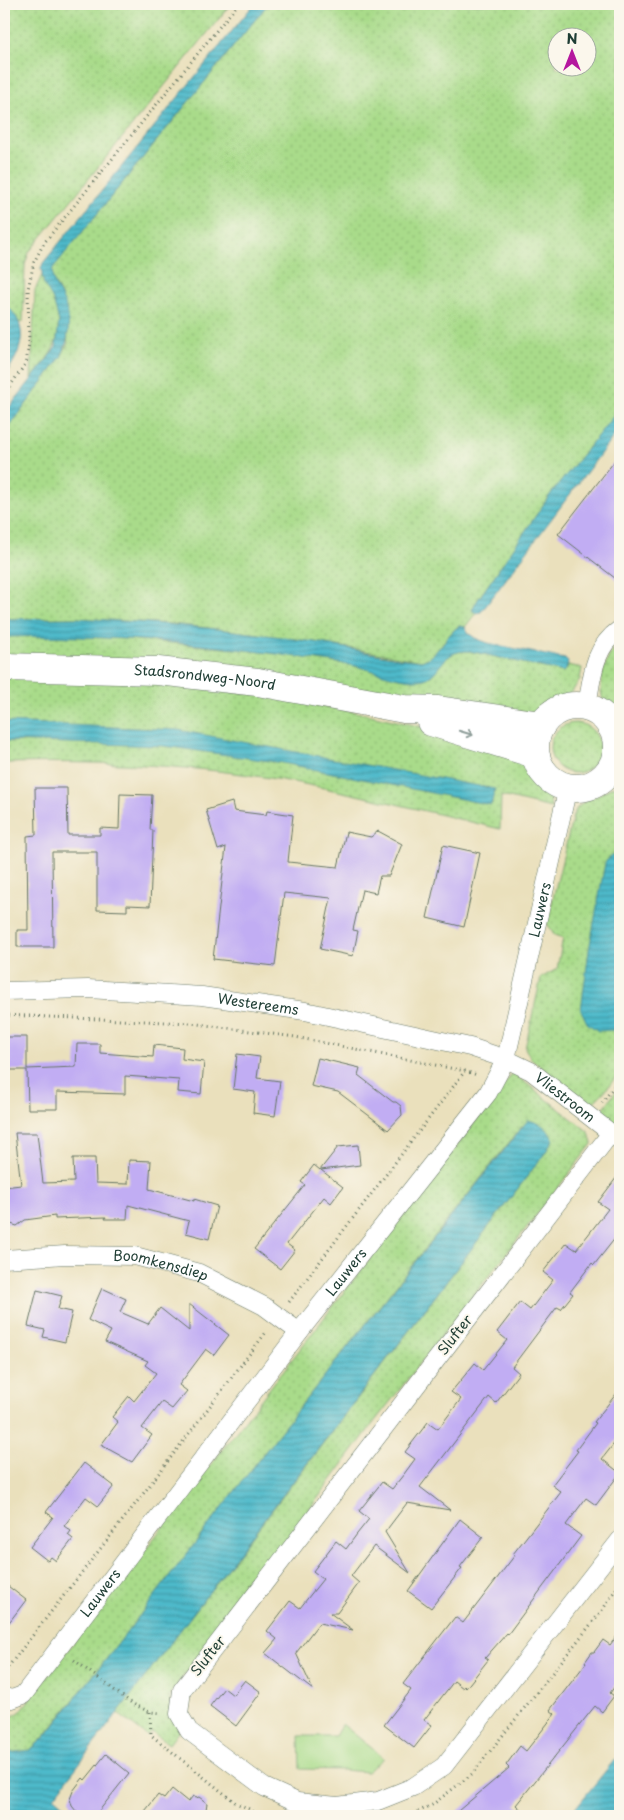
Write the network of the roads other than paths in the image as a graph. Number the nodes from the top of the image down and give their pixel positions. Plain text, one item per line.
1 (620, 629) edge
2 (4, 667) edge
3 (587, 706) junction
4 (404, 709) junction
5 (541, 725) junction
6 (619, 745) edge
7 (536, 754) junction
8 (615, 772) edge
9 (568, 787) junction
10 (4, 991) edge
11 (506, 1059) junction
12 (615, 1137) edge
13 (4, 1259) edge
14 (299, 1332) junction
15 (620, 1540) edge
16 (8, 1698) edge

1 - 3 street
2 - 4 main road, Stadsrondweg-Noord
3 - 5 main road
3 - 6 main road
4 - 5 main road, Stadsrondweg-Noord
4 -> 7 main road, Stadsrondweg-Noord
5 - 7 main road
6 - 8 main road
7 - 9 main road
8 - 9 main road
9 - 11 street, Lauwers
10 - 11 street, Westereems
11 - 12 street, Vliestroom
11 - 14 street, Lauwers
12 - 15 street, Slufter
13 - 14 street, Boomkensdiep
14 - 16 street, Lauwers

